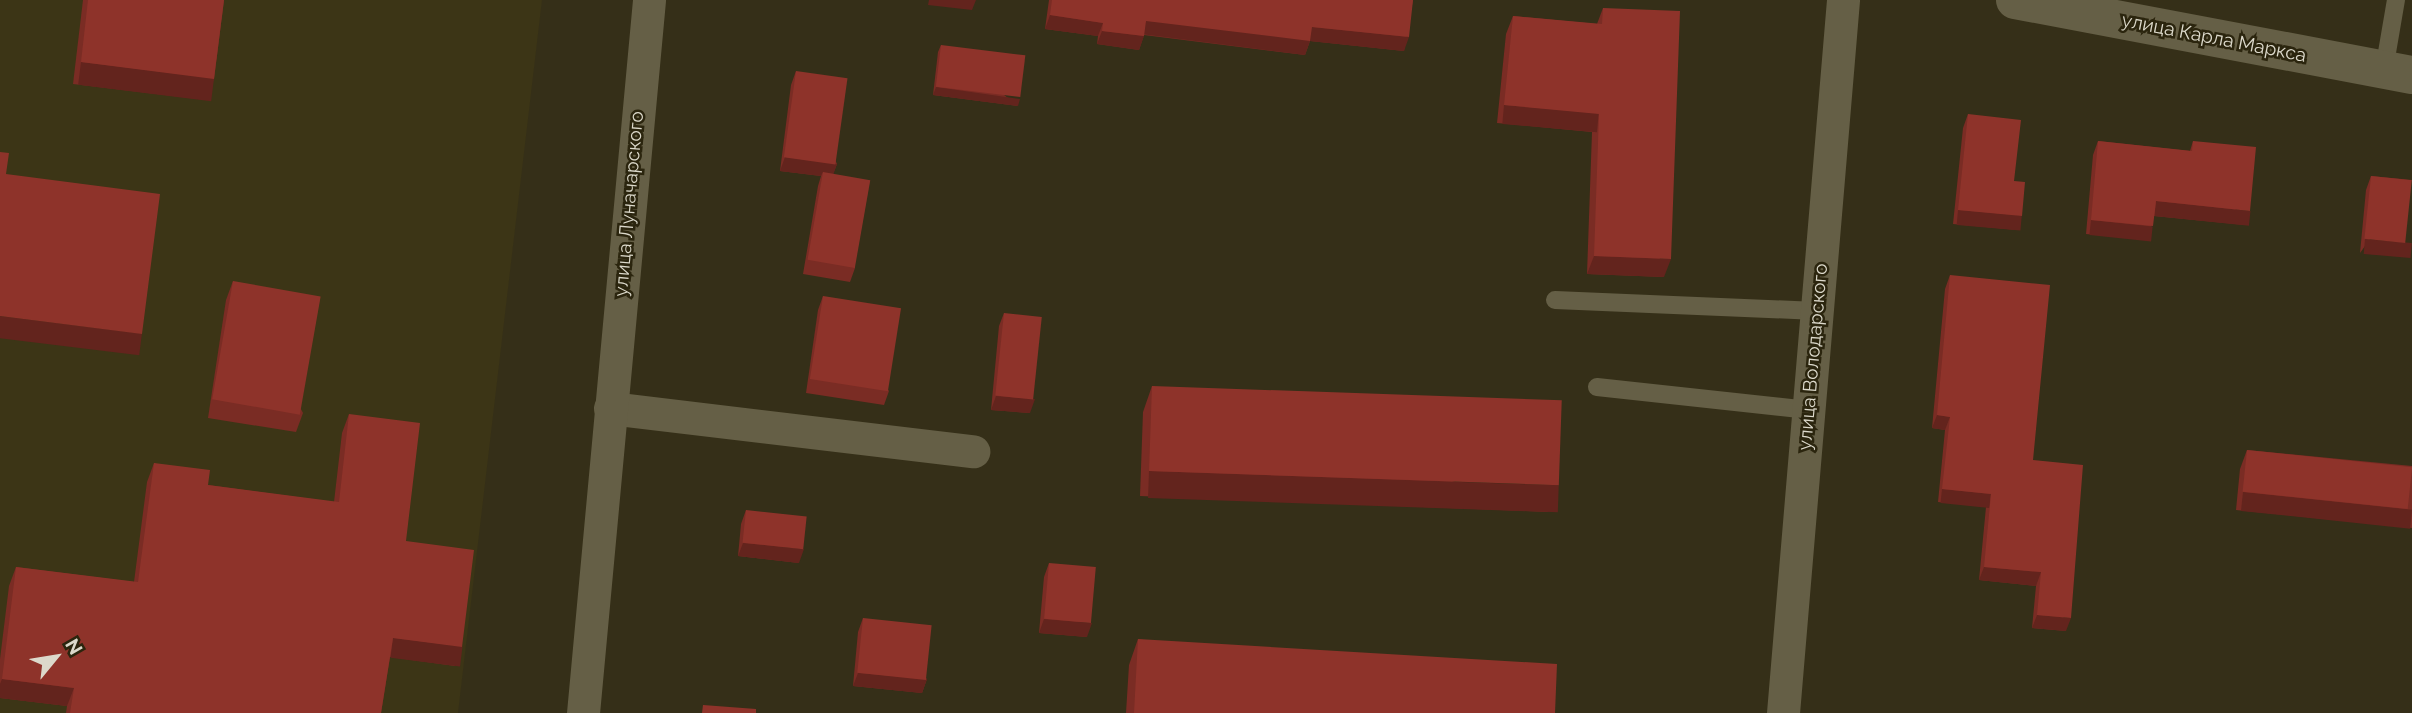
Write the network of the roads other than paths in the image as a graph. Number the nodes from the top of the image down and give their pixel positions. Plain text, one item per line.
1 (649, 0) edge
2 (1843, 0) edge
3 (2015, 0) edge
4 (2396, 0) edge
5 (2398, 73) edge
6 (1555, 300) dead end
7 (1817, 311) junction
8 (1597, 387) dead end
9 (610, 408) junction
10 (1809, 410) junction
11 (973, 452) dead end
12 (583, 713) edge
13 (1783, 713) edge

1 - 9 street, улица Луначарского
2 - 7 street, улица Володарского
3 - 5 street, улица Карла Маркса
4 - 5 lane
6 - 7 lane
7 - 10 street, улица Володарского
8 - 10 lane
9 - 11 street
9 - 12 street, улица Луначарского
10 - 13 street, улица Володарского

